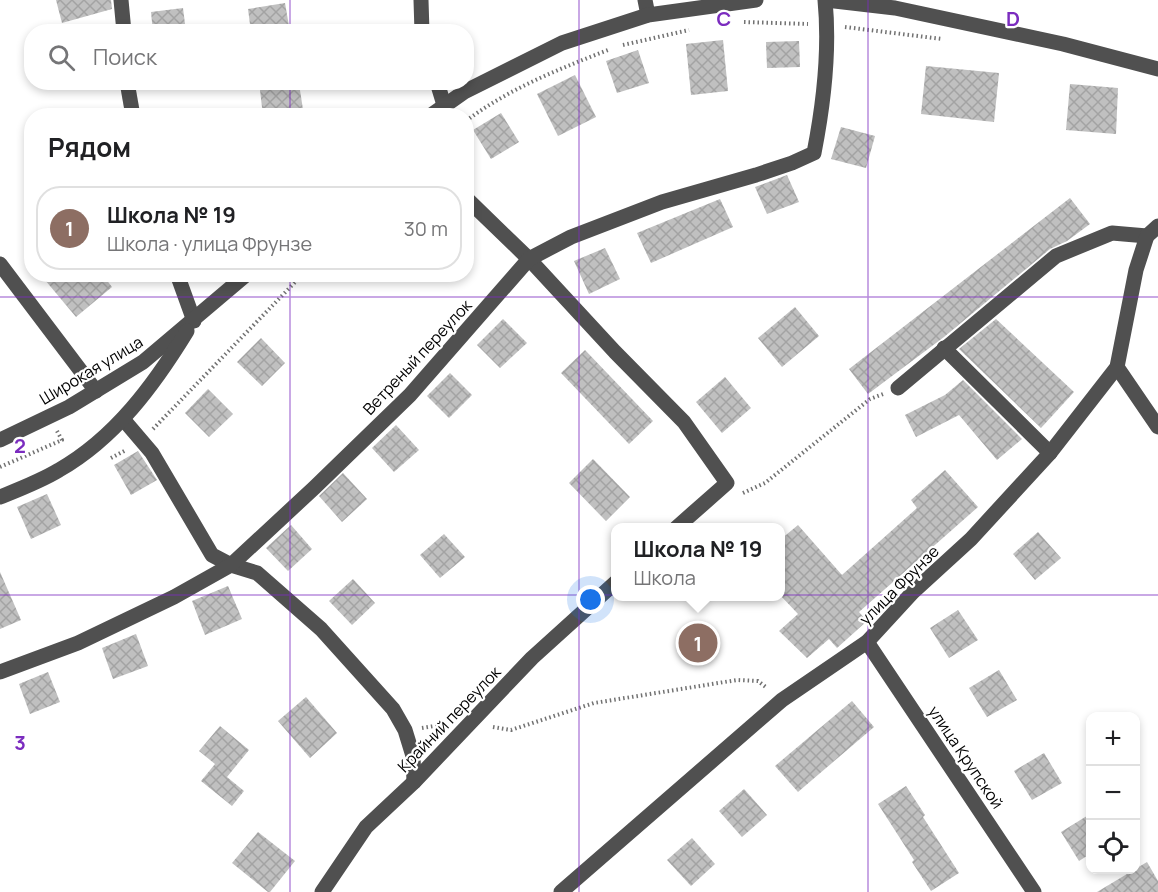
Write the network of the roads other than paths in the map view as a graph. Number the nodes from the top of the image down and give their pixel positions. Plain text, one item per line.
1 (121, 0) edge
2 (421, 0) edge
3 (756, 0) edge
4 (825, 0) edge
5 (646, 8) edge
6 (123, 24) edge
7 (422, 24) edge
8 (1158, 69) edge
9 (474, 87) edge
10 (129, 90) edge
11 (439, 90) edge
12 (468, 90) edge
13 (444, 105) junction
14 (132, 108) edge
15 (440, 108) edge
16 (474, 206) edge
17 (1152, 231) edge
18 (529, 259) junction
19 (0, 264) edge
20 (180, 282) edge
21 (238, 282) edge
22 (194, 321) junction
23 (944, 348) junction
24 (1117, 367) junction
25 (898, 388) road end
26 (96, 391) junction
27 (123, 419) junction
28 (1158, 428) edge
29 (0, 440) edge
30 (1050, 453) junction
31 (0, 497) edge
32 (682, 523) edge
33 (231, 565) junction
34 (611, 586) edge
35 (867, 642) junction
36 (0, 672) edge
37 (414, 782) junction
38 (322, 892) edge
39 (561, 892) edge
40 (1034, 892) edge

1 - 6 street
2 - 7 street
3 - 5 street
4 - 8 street
4 - 18 street, Ветреный переулок
5 - 9 street
10 - 14 street
11 - 13 street
12 - 13 street
13 - 15 street
16 - 18 street
17 - 23 street
17 - 24 street, улица Фрунзе
18 - 32 street
18 - 33 street, Ветреный переулок
19 - 26 street
20 - 22 street
21 - 22 street, Широкая улица
22 - 26 street, Широкая улица
22 - 27 street, Широкая улица
23 - 25 street
23 - 30 street
24 - 28 street
24 - 30 street, улица Фрунзе
26 - 29 street, Широкая улица
27 - 31 street, Широкая улица
27 - 33 street
30 - 35 street, улица Фрунзе
33 - 36 street, Ветреный переулок
33 - 37 street
34 - 37 street, Крайний переулок
35 - 39 street, улица Фрунзе
35 - 40 street, улица Крупской
37 - 38 street, Крайний переулок

